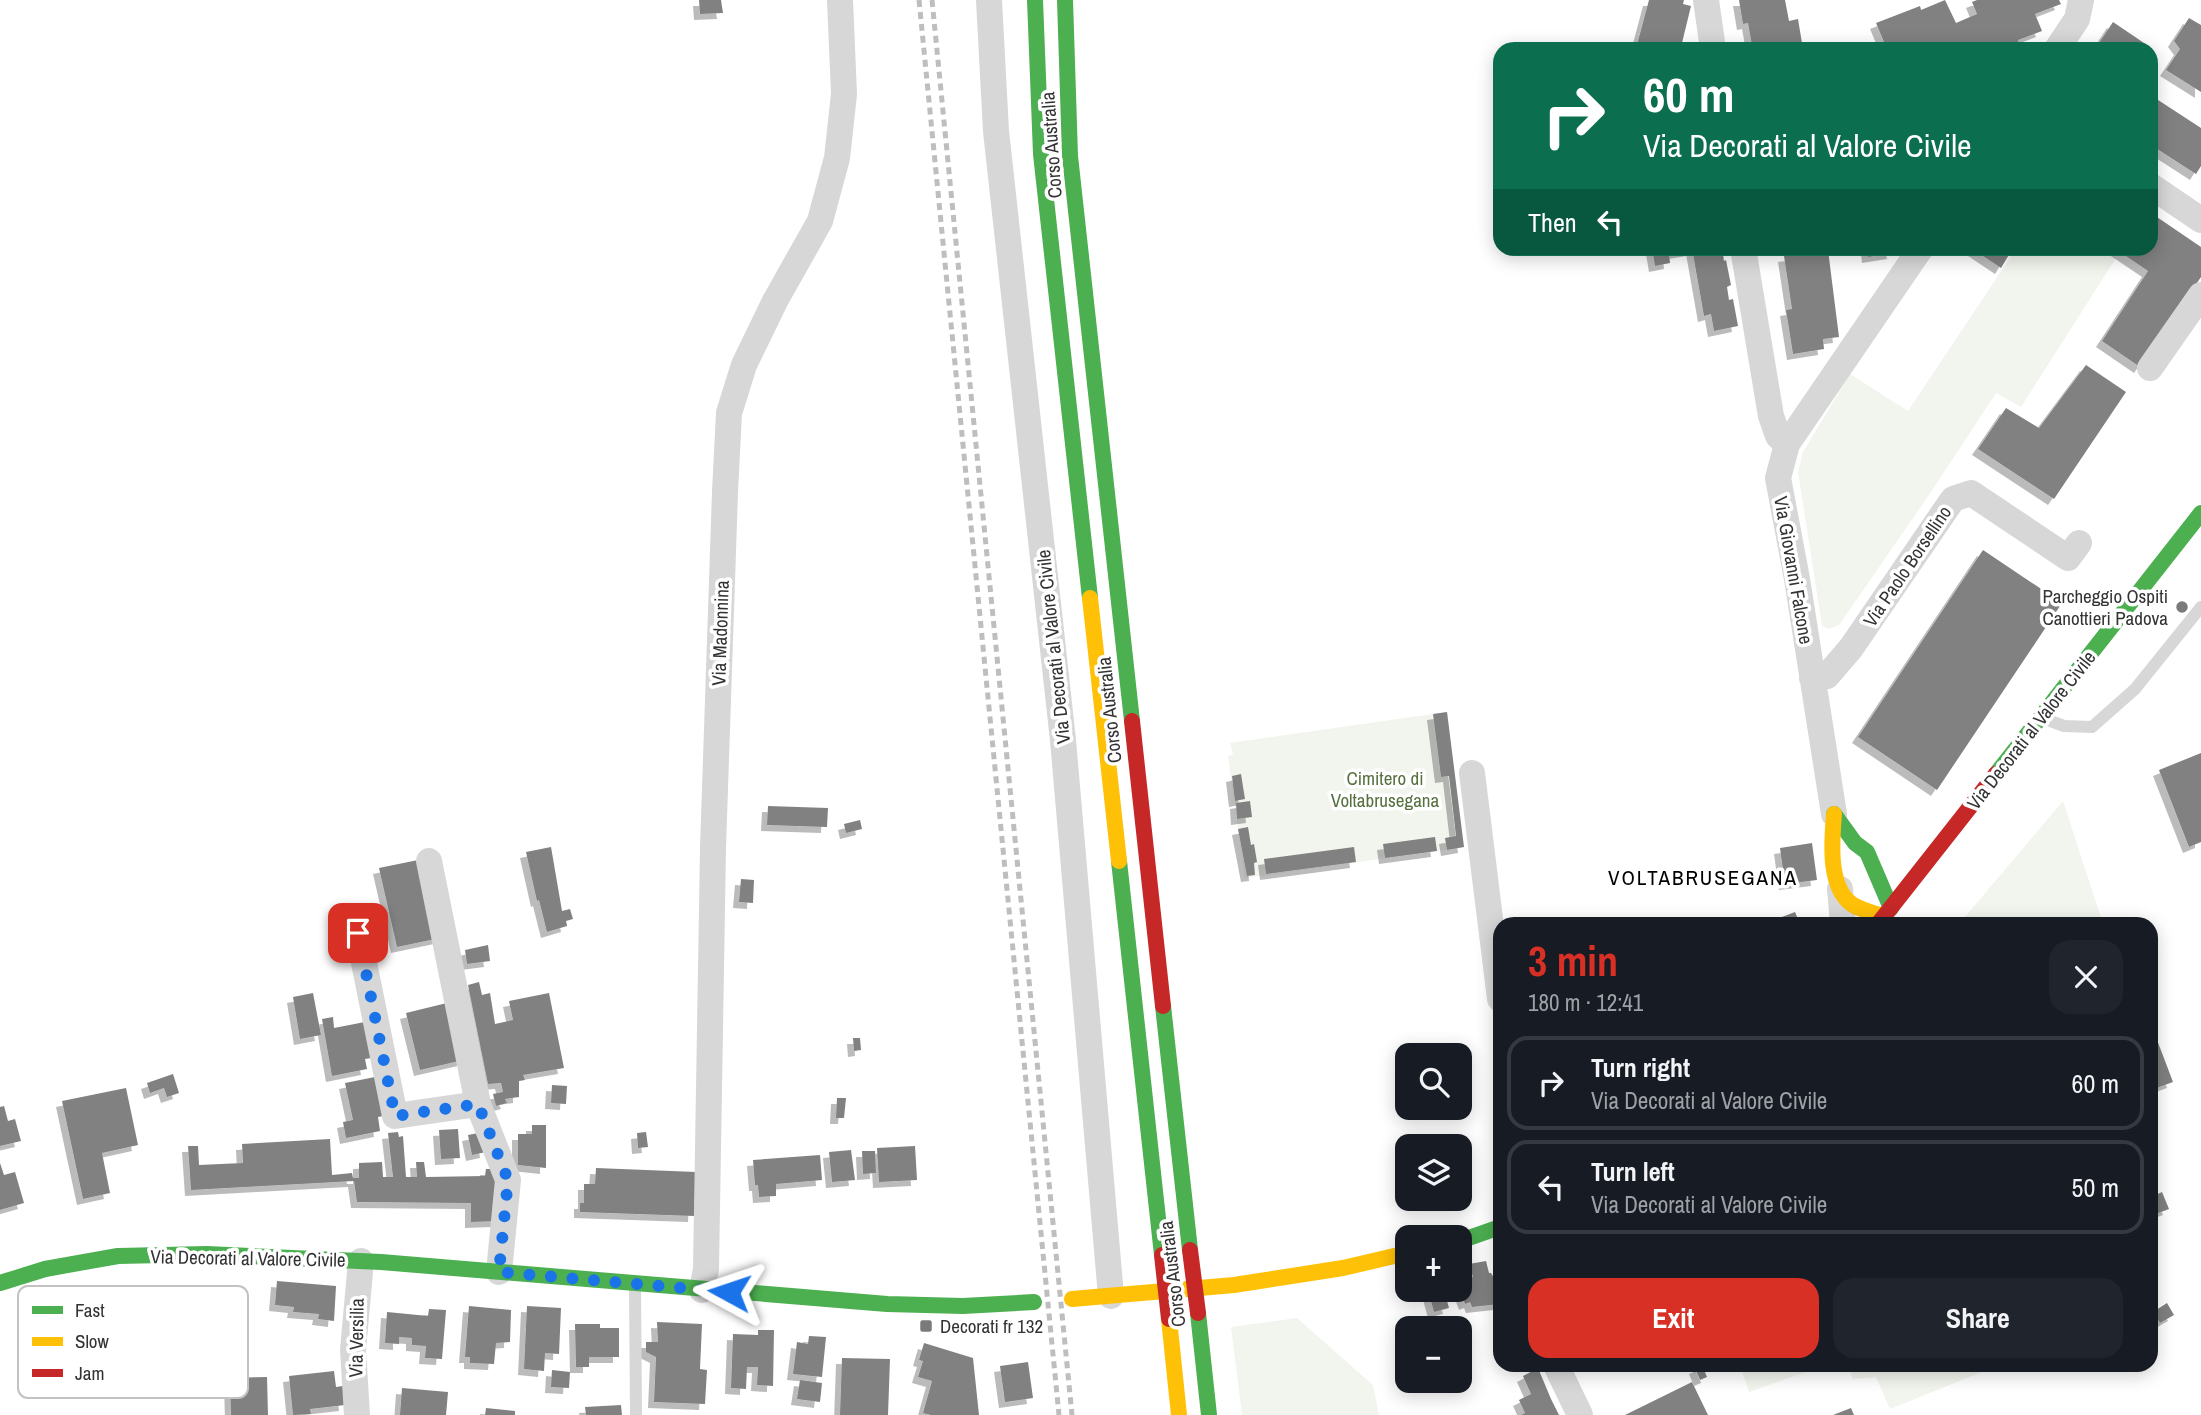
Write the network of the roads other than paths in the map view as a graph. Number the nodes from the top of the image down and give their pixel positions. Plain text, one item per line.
1 (840, 0) edge
2 (989, 0) edge
3 (1035, 0) edge
4 (1065, 0) edge
5 (1706, 0) edge
6 (2081, 0) edge
7 (1712, 42) edge
8 (2062, 42) edge
9 (2158, 191) edge
10 (2201, 220) edge
11 (1745, 256) edge
12 (1916, 256) edge
13 (2201, 295) edge
14 (2150, 368) dead end
15 (1787, 444) junction
16 (2201, 513) edge
17 (2079, 543) dead end
18 (2201, 607) edge
19 (1812, 678) junction
20 (2042, 718) junction
21 (1472, 773) dead end
22 (1833, 814) junction
23 (1939, 849) junction
24 (1909, 858) dead end
25 (429, 861) dead end
26 (1840, 889) junction
27 (1884, 916) edge
28 (1842, 917) edge
29 (358, 933) dead end
30 (1493, 942) edge
31 (478, 1104) junction
32 (1493, 1229) edge
33 (1472, 1237) edge
34 (1395, 1257) edge
35 (361, 1261) junction
36 (499, 1272) junction
37 (0, 1283) edge
38 (635, 1284) junction
39 (702, 1290) junction
40 (1111, 1296) junction
41 (1072, 1300) dead end
42 (1034, 1302) dead end
43 (1559, 1372) edge
44 (357, 1415) edge
45 (636, 1415) edge
46 (1179, 1415) edge
47 (1209, 1415) edge
48 (1580, 1415) edge

1 - 39 street, Via Madonnina
2 - 40 street, Via Decorati al Valore Civile
3 - 46 main road, Corso Australia, bridge
4 - 47 main road, Corso Australia, bridge
5 - 7 street
6 - 8 street
9 - 10 street
11 - 15 street
12 - 15 street
13 - 14 street
15 - 19 street, Via Giovanni Falcone
16 - 20 main road, Via Decorati al Valore Civile
17 - 19 street, Via Paolo Borsellino
18 - 20 lane
19 - 22 street, Via Giovanni Falcone
20 - 23 main road, Via Decorati al Valore Civile
21 - 30 street
22 - 26 main road
22 - 27 main road
23 - 24 main road
23 - 27 main road, Via Decorati al Valore Civile
25 - 31 street
26 - 27 main road
26 - 28 street
29 - 31 street
31 - 36 street
32 - 33 main road
34 - 40 main road
35 - 36 main road, Via Decorati al Valore Civile
35 - 37 main road, Via Decorati al Valore Civile
35 - 44 street, Via Versilia
36 - 38 main road, Via Decorati al Valore Civile
38 - 39 main road, Via Decorati al Valore Civile
38 - 45 lane
39 - 42 main road, Via Decorati al Valore Civile
40 - 41 main road
43 - 48 street

